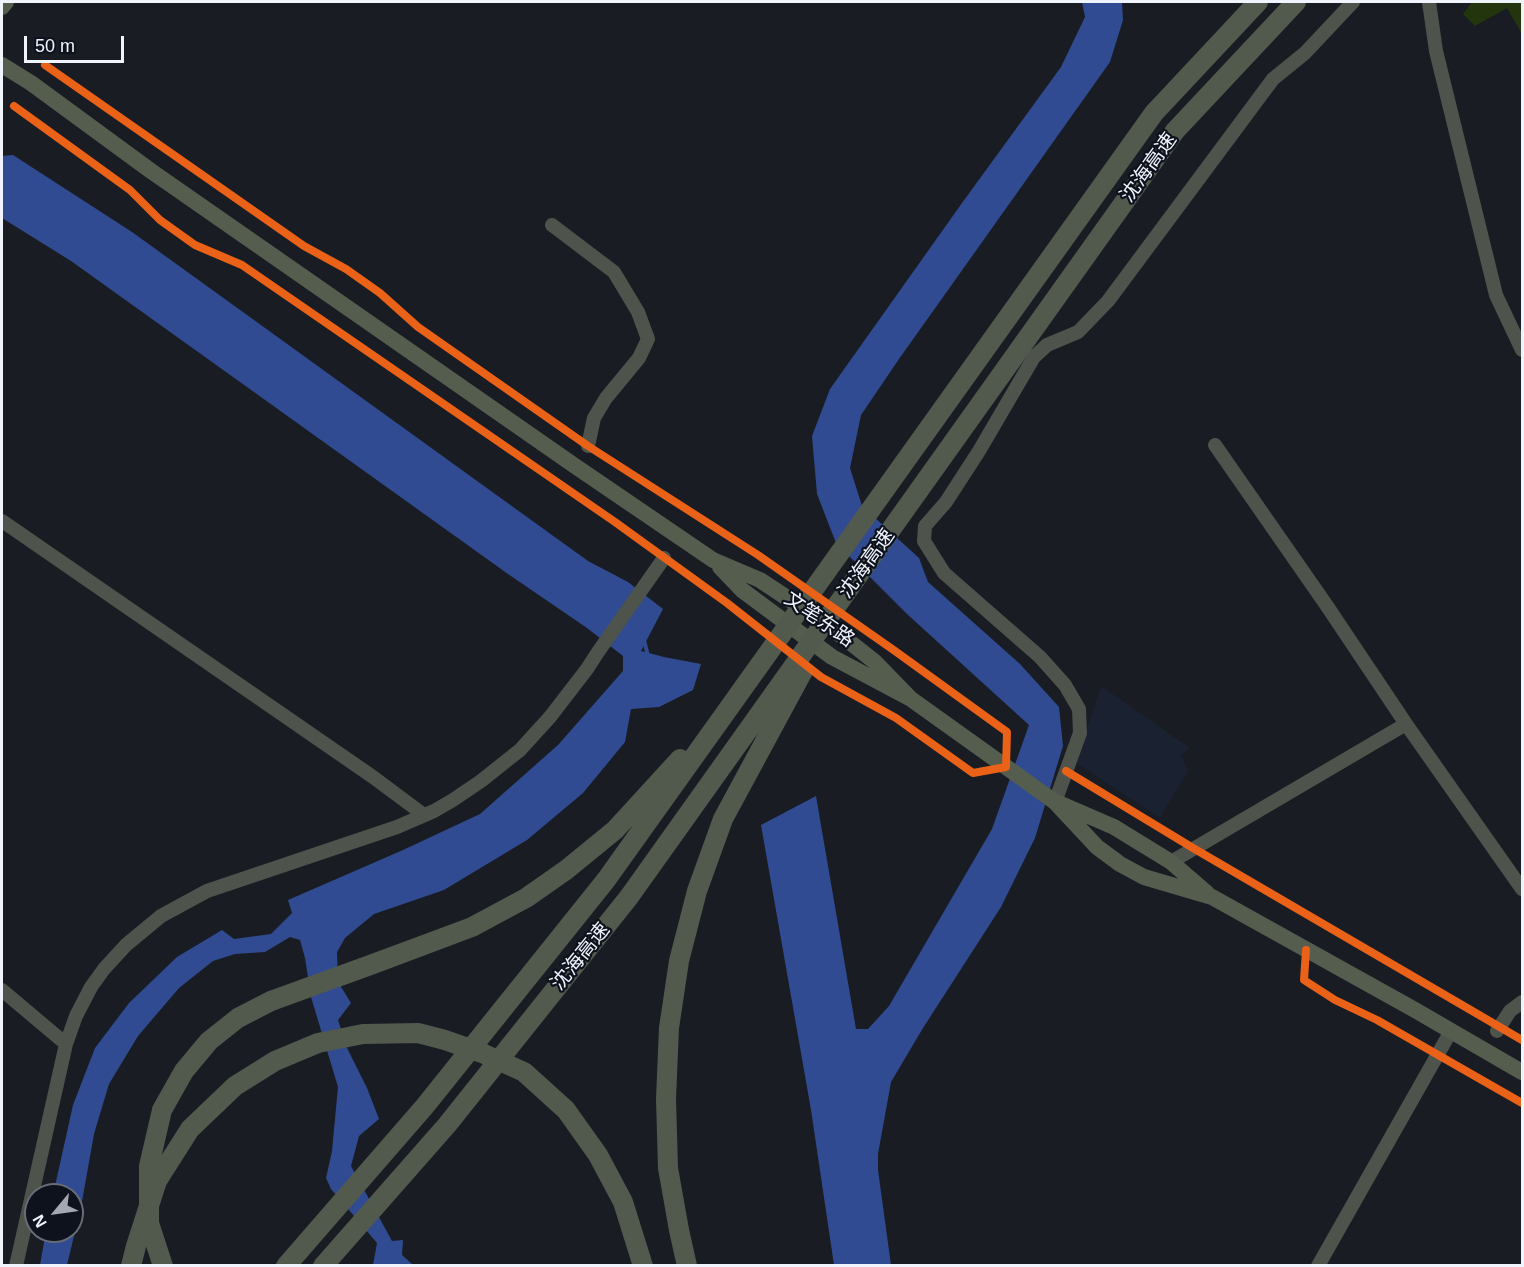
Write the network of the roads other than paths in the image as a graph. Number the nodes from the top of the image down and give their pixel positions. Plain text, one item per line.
1 (6, 2) edge
2 (1258, 2) edge
3 (1296, 2) edge
4 (1353, 2) edge
5 (1430, 2) edge
6 (2, 7) edge
7 (2, 64) edge
8 (552, 225) dead end
9 (1522, 350) edge
10 (1215, 445) dead end
11 (588, 446) dead end
12 (2, 520) edge
13 (664, 558) dead end
14 (713, 560) junction
15 (812, 592) junction
16 (845, 595) junction
17 (911, 699) junction
18 (1406, 724) junction
19 (1055, 802) junction
20 (424, 815) junction
21 (1172, 862) junction
22 (1522, 889) edge
23 (1212, 897) junction
24 (2, 990) edge
25 (1522, 1002) edge
26 (1451, 1031) junction
27 (1497, 1031) dead end
28 (66, 1044) junction
29 (1522, 1072) edge
30 (16, 1266) edge
31 (131, 1266) edge
32 (163, 1266) edge
33 (286, 1266) edge
34 (323, 1266) edge
35 (643, 1266) edge
36 (687, 1266) edge
37 (1318, 1266) edge

1 - 6 main road
2 - 15 highway, 沈海高速
3 - 16 highway, 沈海高速
4 - 19 street
5 - 9 street
7 - 14 main road, 文笔东路
8 - 11 street
10 - 18 street
12 - 20 street
13 - 20 street
14 - 17 main road, 文笔东路
14 - 17 main road, 文笔东路
15 - 32 highway
15 - 33 highway, 沈海高速
16 - 34 highway, 沈海高速
16 - 36 highway
17 - 19 main road, 文笔东路
18 - 21 street
18 - 22 street
19 - 21 main road, 文笔东路
19 - 23 main road, 文笔东路
20 - 28 street
21 - 23 main road, 文笔东路
23 - 26 main road, 文笔东路
24 - 28 street
25 - 27 street
26 - 29 main road, 文笔东路
26 - 37 street
28 - 30 street
31 - 35 highway

